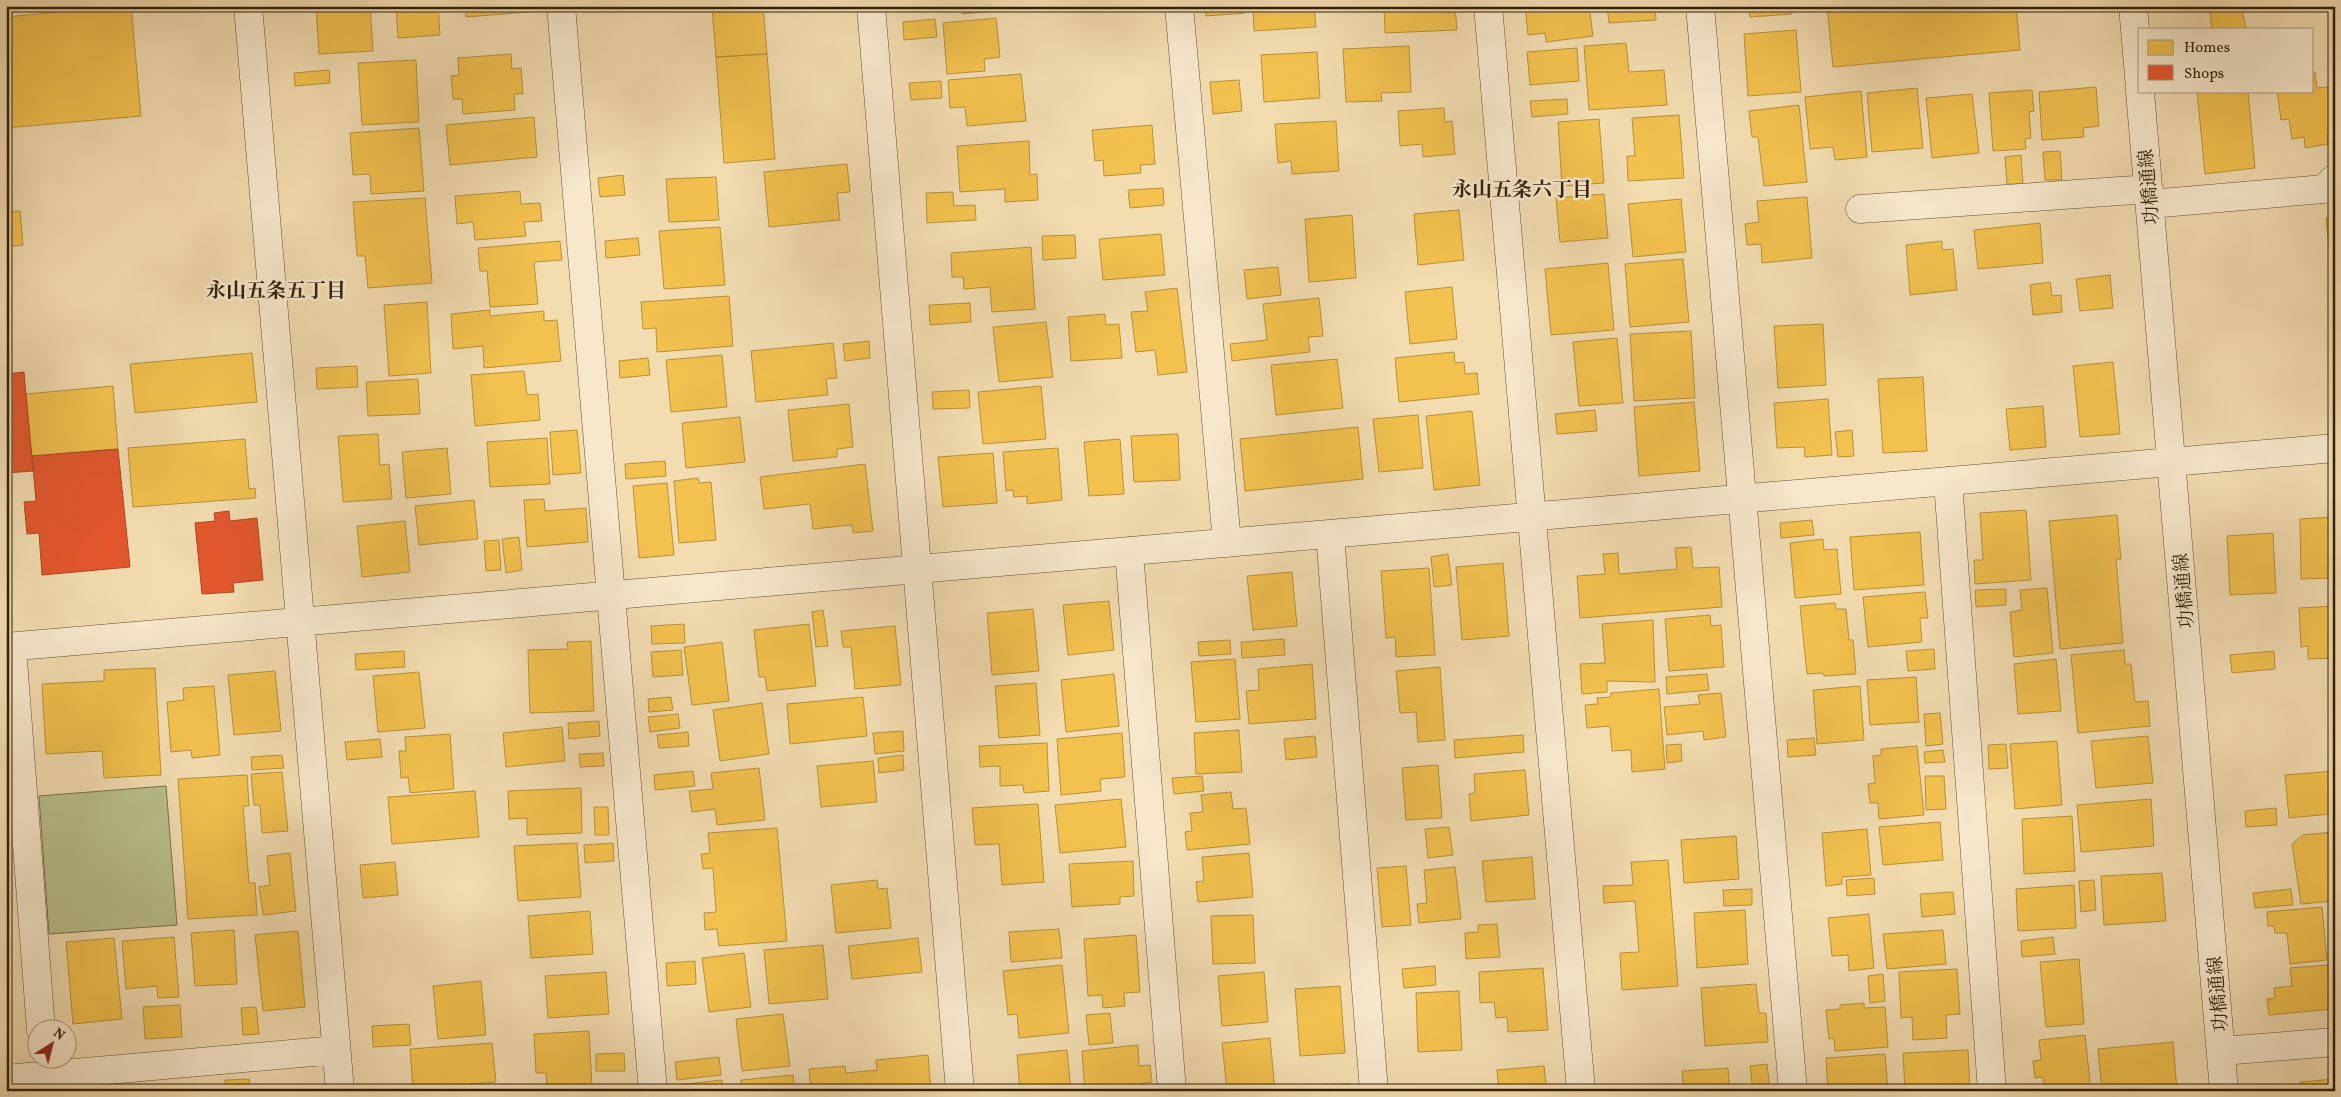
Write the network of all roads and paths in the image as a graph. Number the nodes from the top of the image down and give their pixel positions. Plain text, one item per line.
1 (248, 6) edge
2 (561, 6) edge
3 (871, 6) edge
4 (1179, 6) edge
5 (1488, 6) edge
6 (1700, 6) edge
7 (2133, 6) edge
8 (2138, 66) edge
9 (2140, 92) edge
10 (2335, 178) edge
11 (2149, 197) junction
12 (1860, 209) dead end
13 (2335, 448) edge
14 (2172, 462) junction
15 (1948, 481) junction
16 (1743, 499) junction
17 (1533, 517) junction
18 (1330, 534) junction
19 (1227, 543) junction
20 (1129, 551) junction
21 (918, 569) junction
22 (611, 595) junction
23 (301, 622) junction
24 (9, 647) edge
25 (40, 1020) edge
26 (2335, 1042) edge
27 (336, 1050) junction
28 (2222, 1051) junction
29 (45, 1075) edge
30 (6, 1079) edge
31 (340, 1091) edge
32 (653, 1091) edge
33 (960, 1091) edge
34 (1172, 1091) edge
35 (1374, 1091) edge
36 (1581, 1091) edge
37 (1793, 1091) edge
38 (1992, 1091) edge
39 (2224, 1091) edge

1 - 23 street
2 - 22 street
3 - 21 street
4 - 19 street
5 - 17 street
6 - 16 street
7 - 8 street, 功橋通線
9 - 11 street, 功橋通線
10 - 11 street
11 - 12 street
11 - 14 street, 功橋通線
13 - 14 street
14 - 15 street
14 - 28 street, 功橋通線
15 - 16 street
15 - 38 street
16 - 17 street
16 - 37 street
17 - 18 street
17 - 36 street
18 - 19 street
18 - 35 street
19 - 20 street
20 - 21 street
20 - 34 street
21 - 22 street
21 - 33 street
22 - 23 street
22 - 32 street
23 - 24 street
23 - 27 street
24 - 25 street
26 - 28 street
27 - 29 street
27 - 31 street
28 - 39 street, 功橋通線
29 - 30 street

